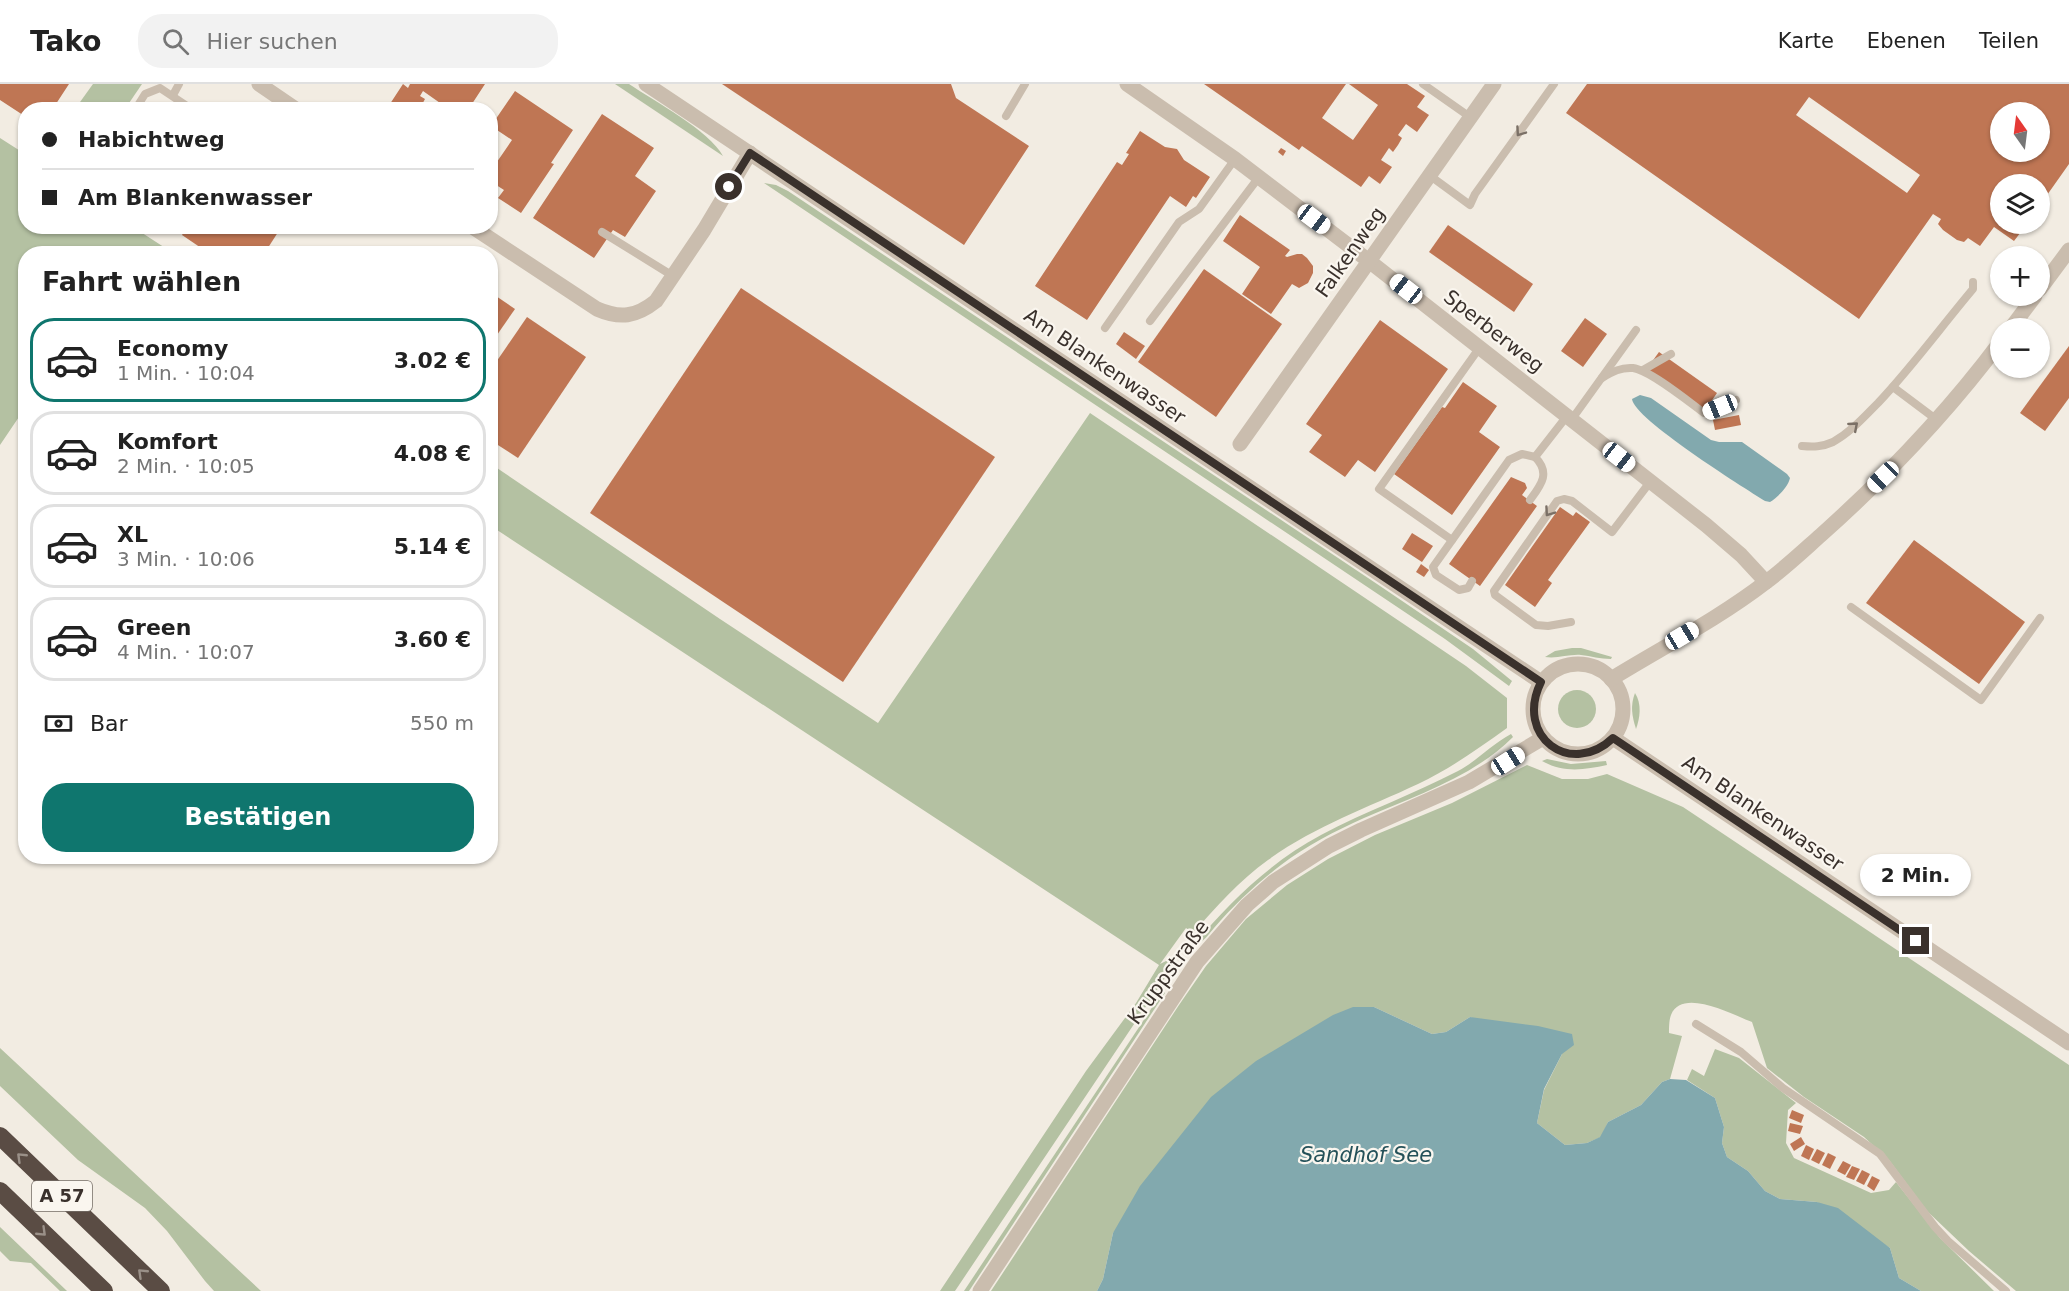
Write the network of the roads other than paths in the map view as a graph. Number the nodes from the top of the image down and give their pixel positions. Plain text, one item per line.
1 (179, 84) edge
2 (259, 84) edge
3 (646, 84) edge
4 (1024, 84) edge
5 (1127, 84) edge
6 (1423, 84) edge
7 (1494, 84) edge
8 (1554, 84) edge
9 (173, 95) junction
10 (140, 102) edge
11 (182, 102) edge
12 (285, 102) edge
13 (1006, 116) dead end
14 (1470, 117) junction
15 (750, 153) junction
16 (1235, 159) junction
17 (1429, 175) junction
18 (1258, 177) junction
19 (602, 232) dead end
20 (483, 234) edge
21 (2069, 250) edge
22 (1369, 261) junction
23 (673, 276) junction
24 (2050, 276) edge
25 (1973, 282) dead end
26 (1150, 321) dead end
27 (1105, 328) dead end
28 (1636, 330) dead end
29 (1480, 347) junction
30 (1671, 354) dead end
31 (1990, 355) edge
32 (1643, 370) junction
33 (1602, 378) junction
34 (1893, 387) junction
35 (1736, 400) dead end
36 (1570, 417) junction
37 (1937, 420) junction
38 (1240, 444) dead end
39 (1802, 446) dead end
40 (1535, 457) junction
41 (1650, 482) junction
42 (1530, 500) dead end
43 (1452, 540) junction
44 (1472, 581) dead end
45 (1766, 582) junction
46 (1851, 607) dead end
47 (2040, 618) dead end
48 (1570, 622) dead end
49 (1611, 679) junction
50 (1541, 682) junction
51 (1543, 738) junction
52 (1613, 738) junction
53 (1696, 1024) dead end
54 (2069, 1043) edge
55 (0, 1136) edge
56 (0, 1191) edge
57 (104, 1291) edge
58 (161, 1291) edge
59 (980, 1291) edge
60 (2006, 1291) edge

1 - 9 lane
2 - 12 street
3 - 15 street, Am Blankenwasser
4 - 13 lane
5 - 16 street, Sperberweg
6 - 14 lane
7 - 14 street, Falkenweg
8 -> 17 lane
9 - 10 lane
9 - 11 lane
14 - 17 street, Falkenweg
15 - 23 street
15 - 50 street, Am Blankenwasser
16 - 18 street, Sperberweg
16 - 27 lane
17 - 22 street, Falkenweg
18 - 22 street, Sperberweg
18 - 26 lane
19 - 23 lane
20 - 23 street
21 - 24 street
22 - 29 street, Sperberweg
22 - 38 street, Falkenweg
25 - 34 lane
28 - 33 lane
29 - 36 street, Sperberweg
29 - 43 lane
30 - 32 lane
31 - 37 street
32 - 33 lane
32 - 35 lane
33 - 36 lane
34 - 37 lane
39 -> 34 lane
36 - 40 lane
36 - 41 street, Sperberweg
37 - 45 street
40 - 42 lane
40 - 43 lane
41 - 45 street, Sperberweg
41 -> 48 lane
43 - 44 lane
45 - 49 street
46 - 47 lane
49 - 50 street
49 - 52 street
50 - 51 street
51 - 52 street
51 - 59 street, Kruppstraße
52 - 54 street, Am Blankenwasser
53 - 60 lane
58 -> 55 highway, A 57
56 -> 57 highway, A 57

